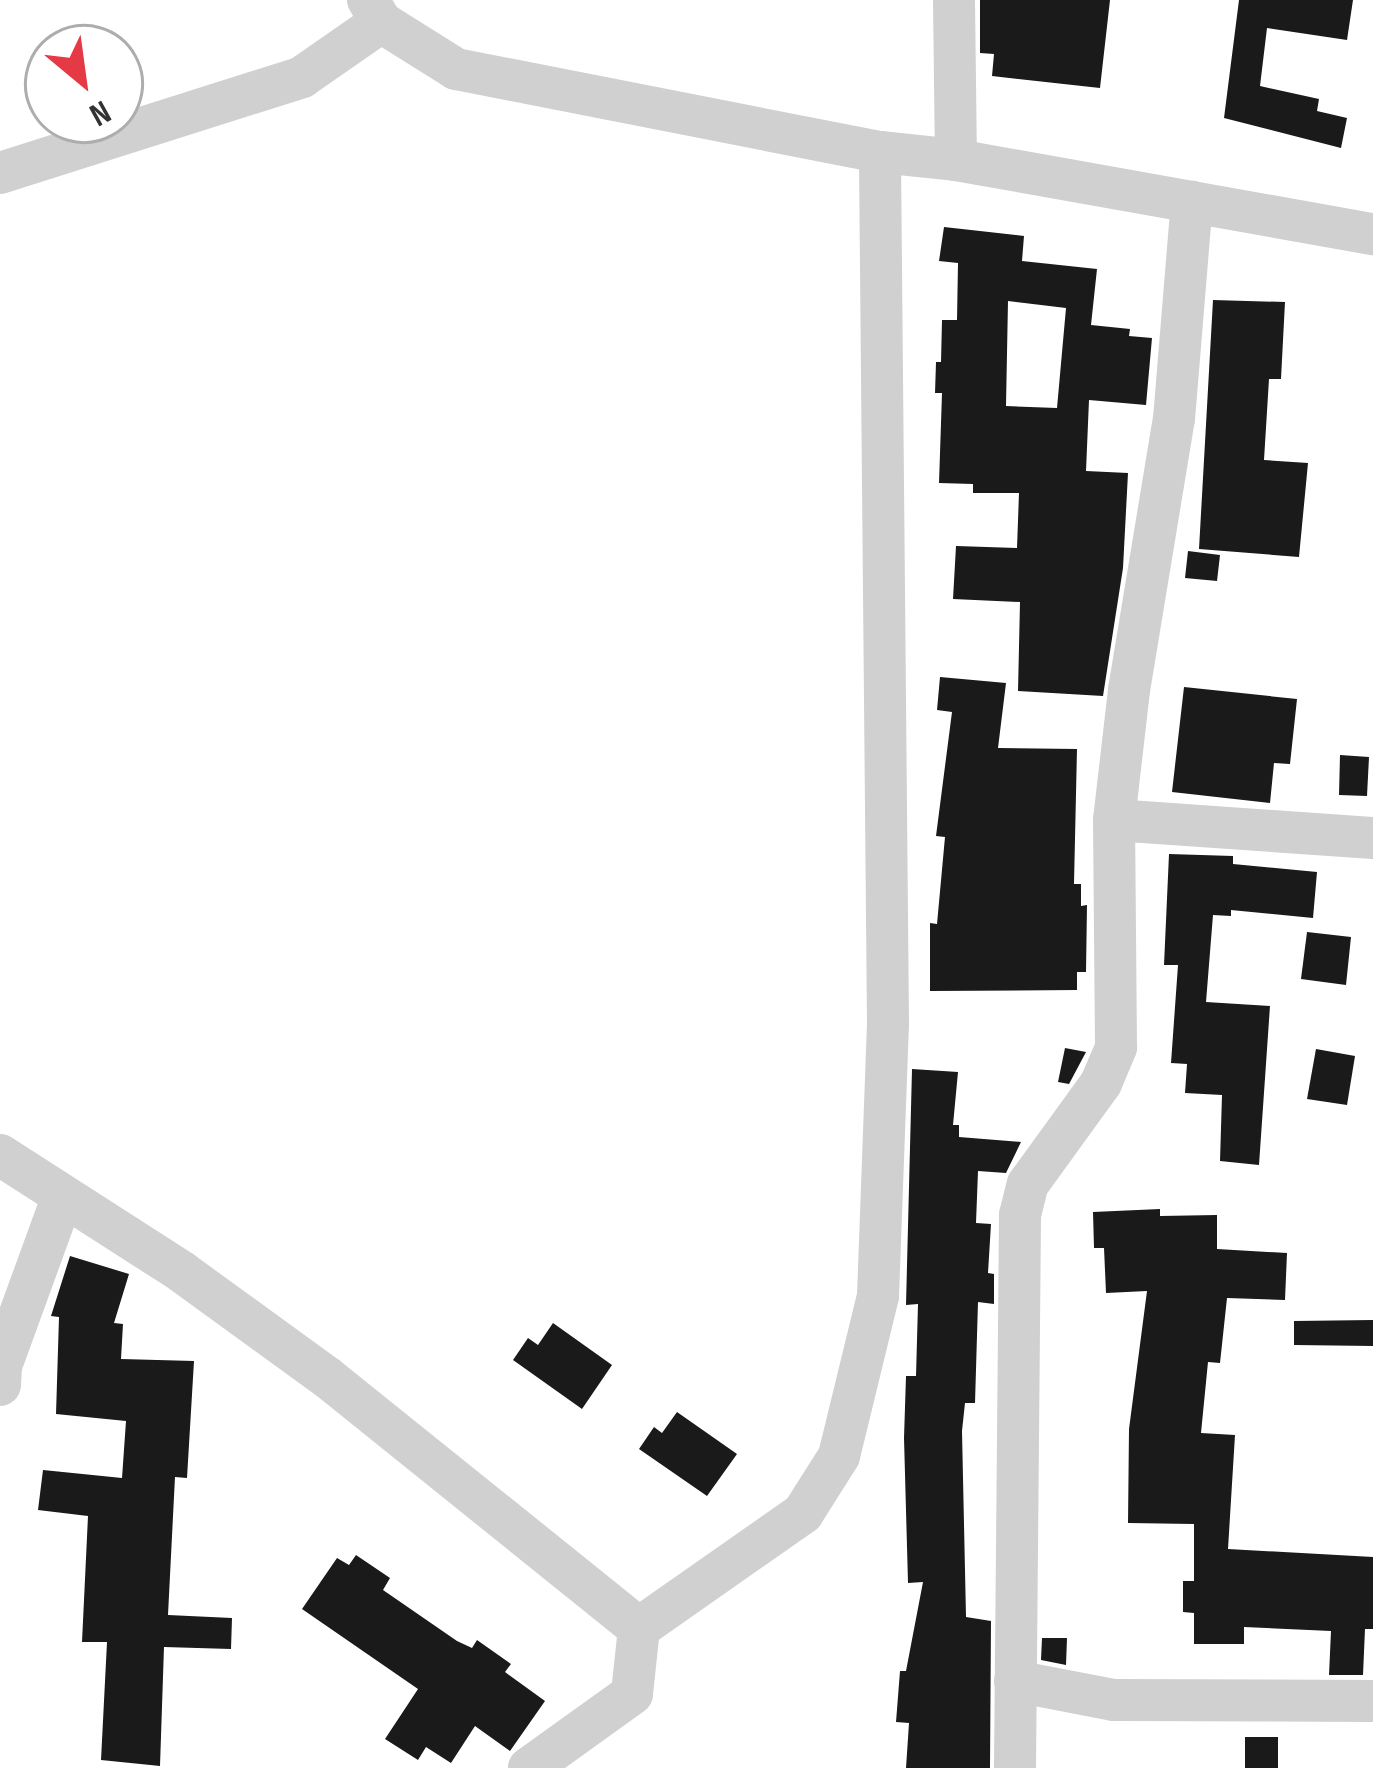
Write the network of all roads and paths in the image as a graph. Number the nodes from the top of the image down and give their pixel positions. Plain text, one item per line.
1 (954, 0) edge
2 (375, 11) edge
3 (880, 152) junction
4 (956, 160) junction
5 (0, 173) edge
6 (1192, 202) junction
7 (1373, 234) edge
8 (1114, 820) junction
9 (1373, 838) edge
10 (0, 1155) edge
11 (64, 1196) junction
12 (0, 1385) edge
13 (639, 1628) junction
14 (1015, 1681) junction
15 (1373, 1701) edge
16 (529, 1768) edge
17 (1015, 1768) edge

1 - 4 street
2 - 3 street
2 - 5 street
3 - 4 street
3 - 13 street
4 - 6 street
6 - 7 street
6 - 8 street
8 - 9 street
8 - 14 street
10 - 11 street
11 - 12 street
11 - 13 street
13 - 16 street
14 - 15 street
14 - 17 street

